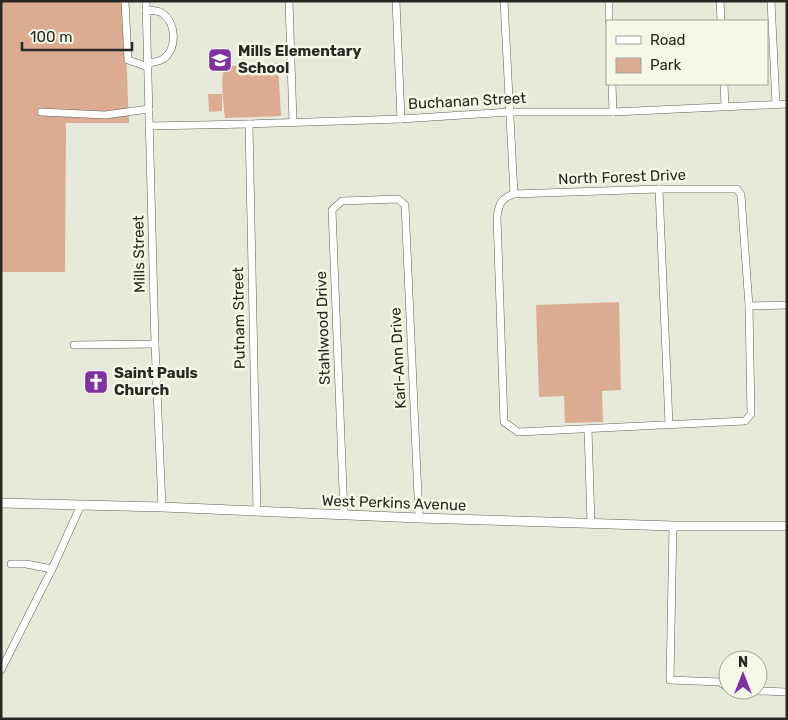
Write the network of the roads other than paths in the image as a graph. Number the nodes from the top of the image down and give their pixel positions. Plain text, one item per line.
1 (125, 1) edge
2 (146, 1) edge
3 (289, 1) edge
4 (396, 1) edge
5 (504, 1) edge
6 (609, 1) edge
7 (720, 1) edge
8 (771, 1) edge
9 (146, 10) junction
10 (610, 20) edge
11 (721, 20) edge
12 (148, 65) junction
13 (612, 85) edge
14 (724, 85) edge
15 (776, 104) junction
16 (787, 104) edge
17 (725, 106) junction
18 (149, 109) junction
19 (41, 112) dead end
20 (510, 112) junction
21 (613, 112) junction
22 (401, 119) junction
23 (293, 122) junction
24 (249, 124) junction
25 (150, 126) junction
26 (659, 189) junction
27 (514, 194) junction
28 (398, 199) joint
29 (787, 305) edge
30 (749, 306) junction
31 (154, 344) junction
32 (74, 345) dead end
33 (669, 424) junction
34 (588, 428) junction
35 (1, 503) edge
36 (81, 505) junction
37 (162, 506) junction
38 (257, 511) junction
39 (344, 515) junction
40 (419, 518) junction
41 (591, 523) junction
42 (672, 526) junction
43 (787, 526) edge
44 (11, 564) dead end
45 (52, 568) junction
46 (1, 670) edge
47 (718, 682) edge
48 (768, 691) edge
49 (787, 692) edge

1 - 12 street
2 - 9 street, Mills Street
3 - 23 street
4 - 22 street
5 - 20 street
6 - 10 street
7 - 11 street
8 - 15 street
9 - 12 street, Mills Street
9 - 12 street
12 - 18 street, Mills Street
13 - 21 street
14 - 17 street
15 - 16 street, Buchanan Street
15 - 17 street, Buchanan Street
17 - 21 street, Buchanan Street
18 - 19 street
18 - 25 street, Mills Street
20 - 21 street, Buchanan Street
20 - 22 street, Buchanan Street
20 - 27 street
22 - 23 street, Buchanan Street
23 - 24 street, Buchanan Street
24 - 25 street, Buchanan Street
24 - 38 street, Putnam Street
25 - 31 street, Mills Street
26 - 27 street, North Forest Drive
26 - 30 street, North Forest Drive
26 - 33 street
27 - 34 street
28 - 39 street, Stahlwood Drive
28 - 40 street, Karl-Ann Drive
29 - 30 street
30 - 33 street
31 - 32 street
31 - 37 street, Mills Street
33 - 34 street
34 - 41 street
35 - 36 main road, West Perkins Avenue
36 - 37 main road, West Perkins Avenue
36 - 45 street
37 - 38 main road, West Perkins Avenue
38 - 39 main road, West Perkins Avenue
39 - 40 main road, West Perkins Avenue
40 - 41 main road, West Perkins Avenue
41 - 42 main road, West Perkins Avenue
42 - 43 main road, West Perkins Avenue
42 - 47 street
44 - 45 street
45 - 46 street
48 - 49 street

